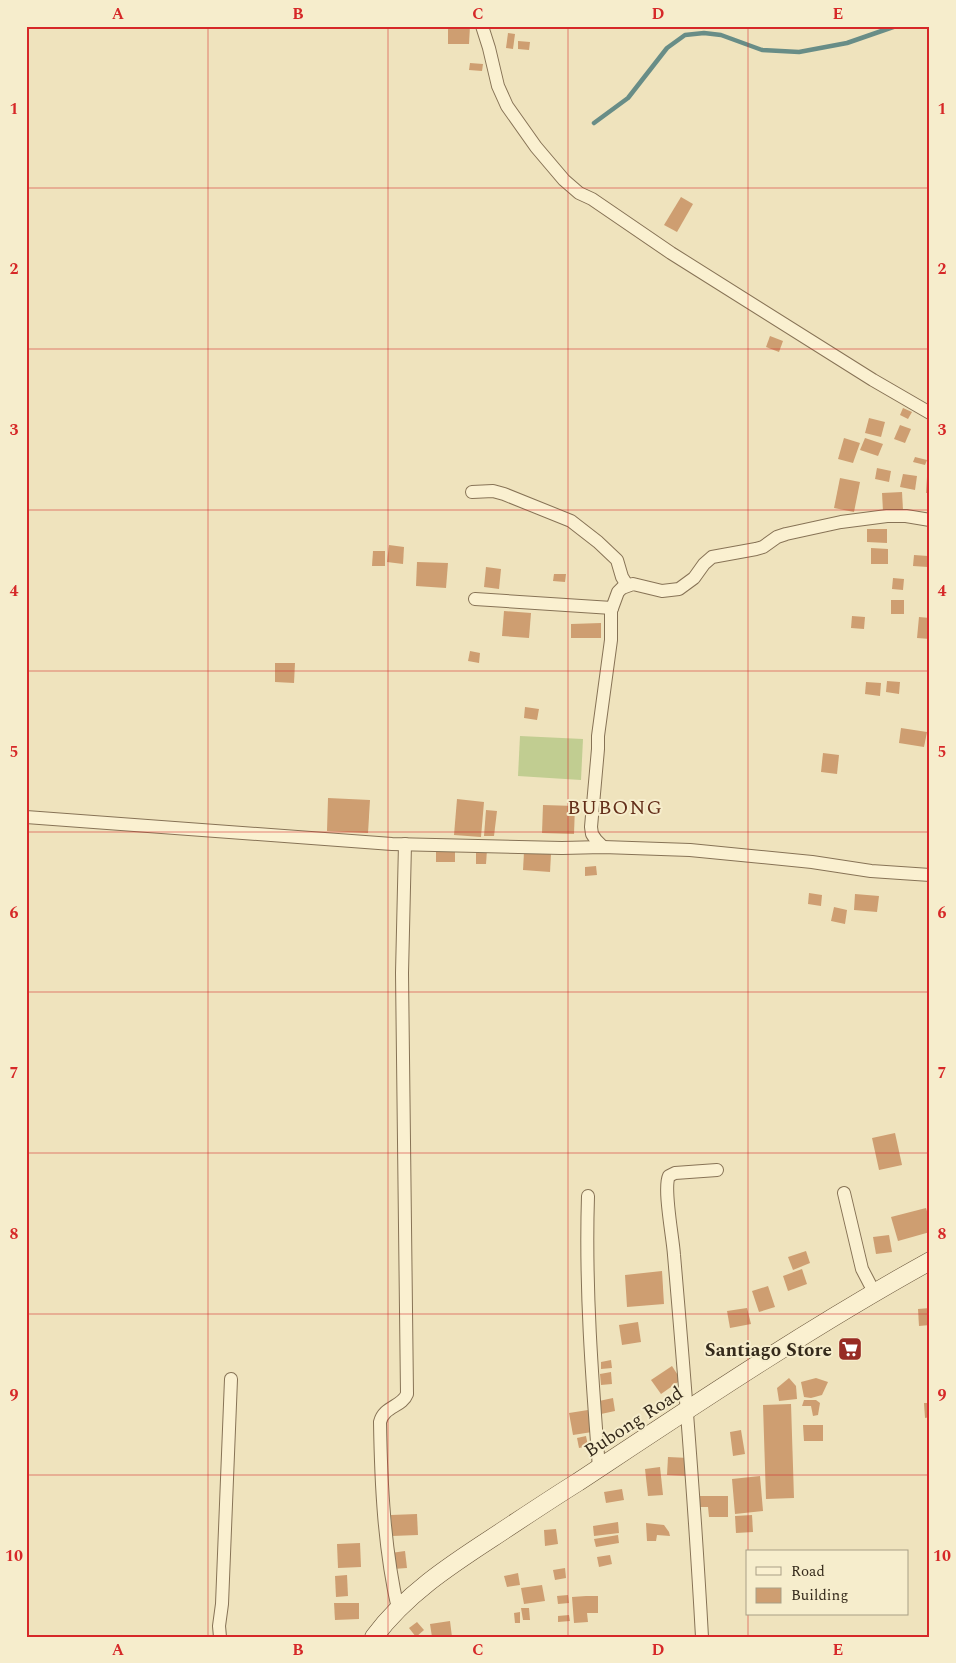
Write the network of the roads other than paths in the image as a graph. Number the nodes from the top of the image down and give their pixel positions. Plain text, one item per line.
1 (482, 26) edge
2 (930, 413) edge
3 (472, 492) dead end
4 (930, 520) edge
5 (627, 585) junction
6 (475, 599) dead end
7 (612, 608) junction
8 (26, 817) edge
9 (405, 844) junction
10 (603, 847) junction
11 (930, 875) edge
12 (717, 1170) dead end
13 (844, 1193) dead end
14 (588, 1196) dead end
15 (930, 1261) edge
16 (874, 1292) junction
17 (231, 1379) dead end
18 (687, 1411) junction
19 (599, 1468) junction
20 (398, 1608) junction
21 (220, 1637) edge
22 (374, 1637) edge
23 (702, 1637) edge

1 - 2 street
3 - 5 street
4 - 5 street
5 - 7 street
6 - 7 street
7 - 10 street
8 - 9 street
9 - 10 street
9 - 20 street
10 - 11 street
12 - 18 street
13 - 16 street
14 - 19 street
15 - 16 main road, Bubong Road
16 - 18 main road, Bubong Road
17 - 21 street
18 - 19 main road, Bubong Road
18 - 23 street
19 - 20 main road, Bubong Road
20 - 22 main road, Bubong Road

